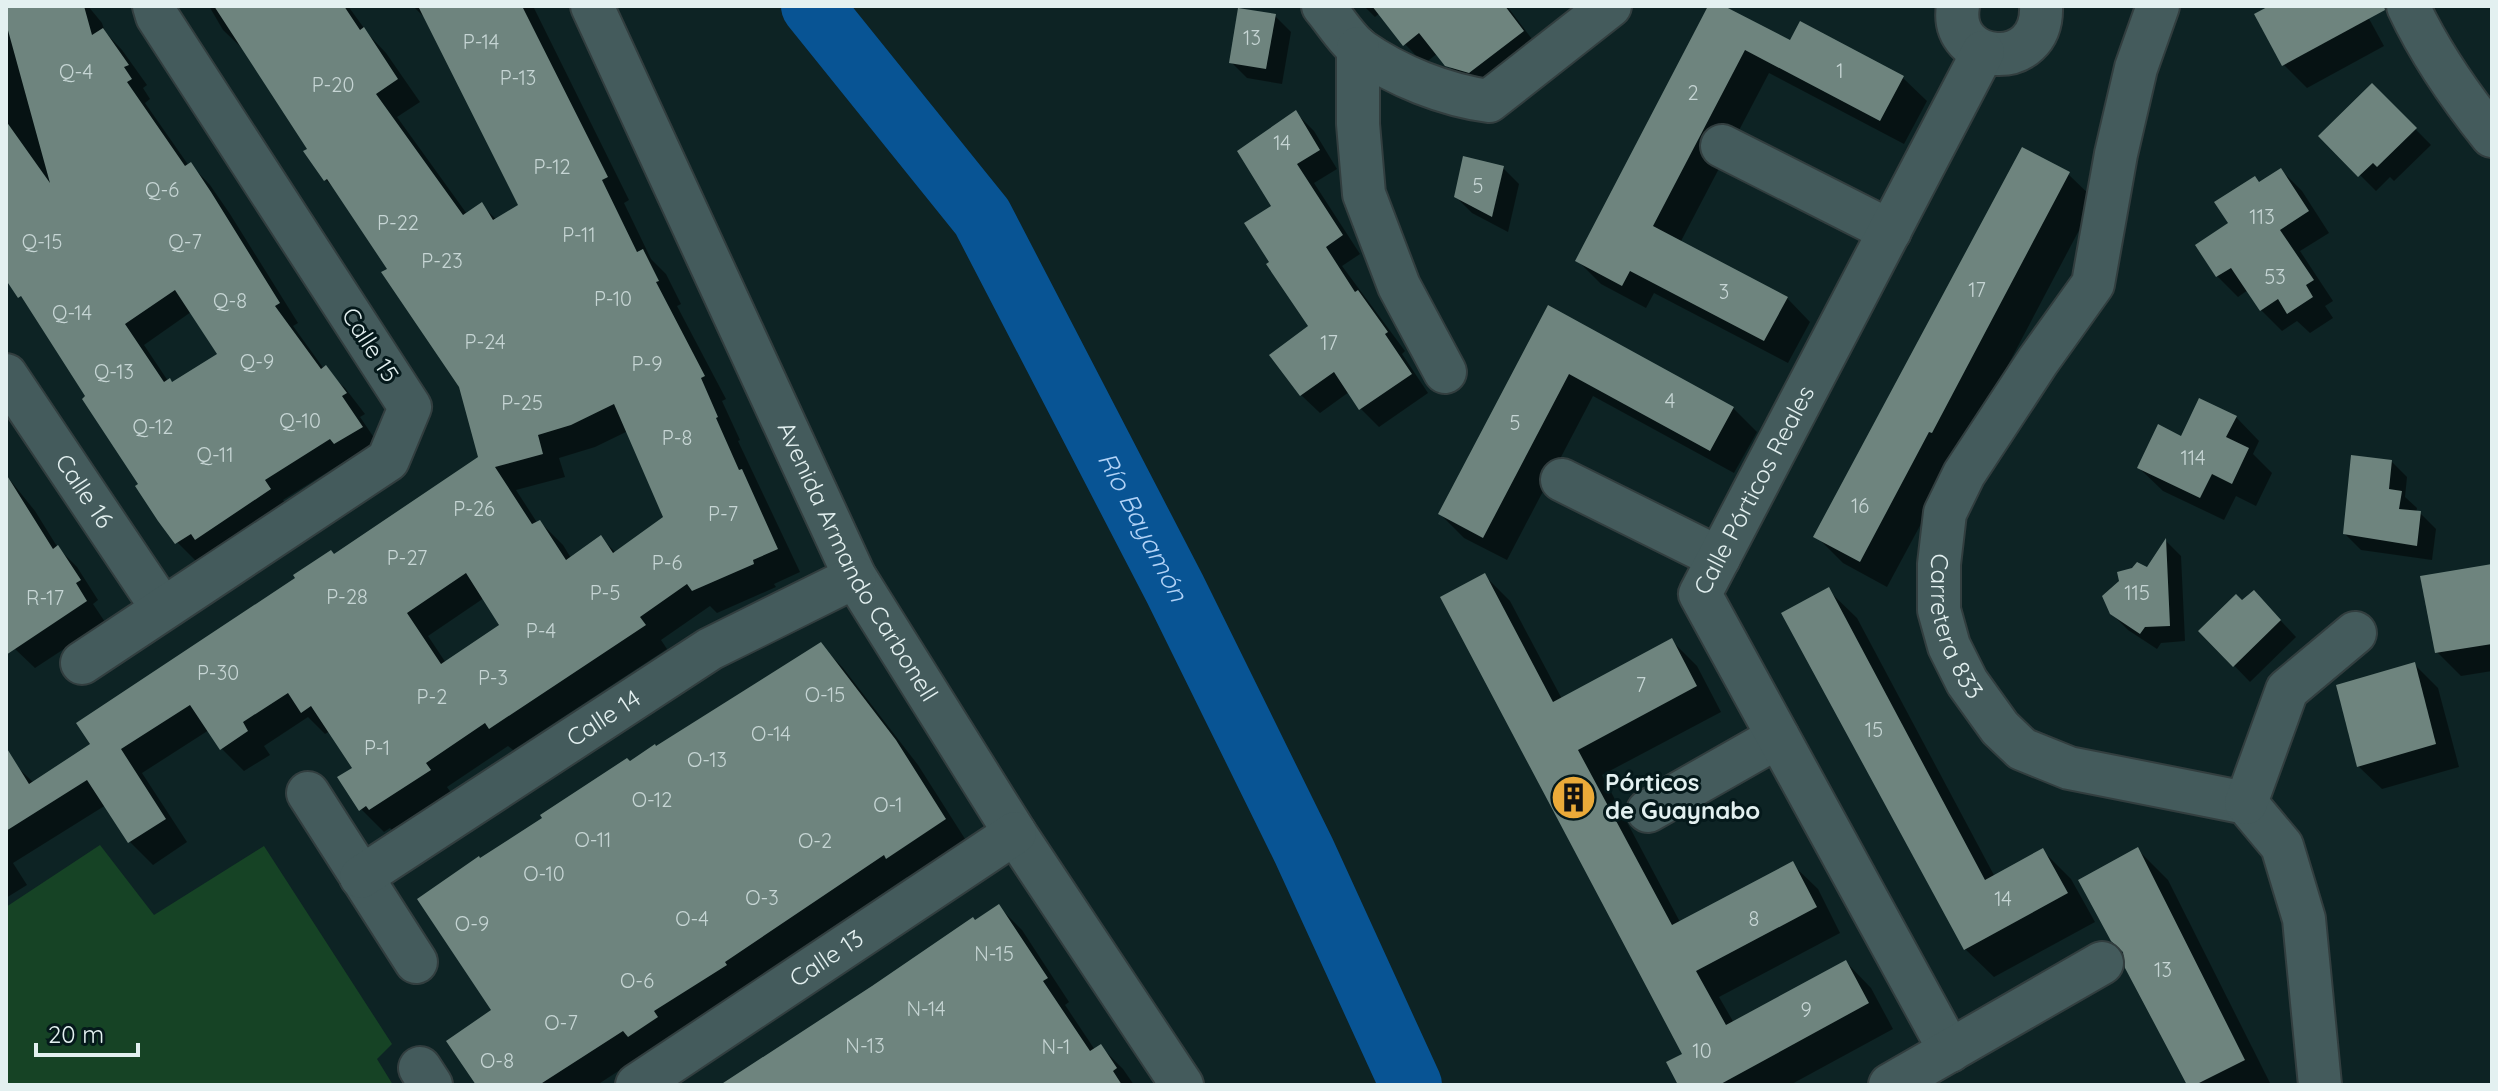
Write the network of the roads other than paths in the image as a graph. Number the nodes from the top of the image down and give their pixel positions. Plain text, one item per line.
1 (154, 6) edge
2 (592, 6) edge
3 (1323, 6) edge
4 (1610, 6) edge
5 (2041, 6) edge
6 (2158, 6) edge
7 (2408, 6) edge
8 (1957, 23) edge
9 (1358, 48) junction
10 (2492, 136) edge
11 (1722, 146) dead end
12 (1890, 231) junction
13 (1445, 372) dead end
14 (6, 375) edge
15 (1562, 480) dead end
16 (1719, 558) junction
17 (855, 577) junction
18 (162, 608) junction
19 (2355, 633) dead end
20 (82, 663) dead end
21 (1778, 737) junction
22 (308, 793) dead end
23 (2246, 803) junction
24 (1648, 811) dead end
25 (1015, 833) junction
26 (361, 877) junction
27 (416, 962) dead end
28 (2102, 963) dead end
29 (1950, 1051) junction
30 (637, 1085) edge
31 (1182, 1085) edge
32 (1890, 1085) edge
33 (2320, 1085) edge

1 - 18 street, Calle 15
2 - 17 street, Avenida Armando Carbonell
3 - 9 street
4 - 9 street
5 - 8 street
6 - 23 street, Carretera 833
7 - 10 street
8 - 12 street, Calle Pórticos Reales
9 - 13 street
11 - 12 street
12 - 16 street, Calle Pórticos Reales
14 - 18 street, Calle 16
15 - 16 street
16 - 21 street, Calle Pórticos Reales
17 - 25 street, Avenida Armando Carbonell
17 - 26 street, Calle 14
18 - 20 street
19 - 23 street
21 - 24 street
21 - 29 street, Calle Pórticos Reales
22 - 26 street
23 - 33 street
25 - 30 street, Calle 13
25 - 31 street, Avenida Armando Carbonell
26 - 27 street
28 - 29 street
29 - 32 street

